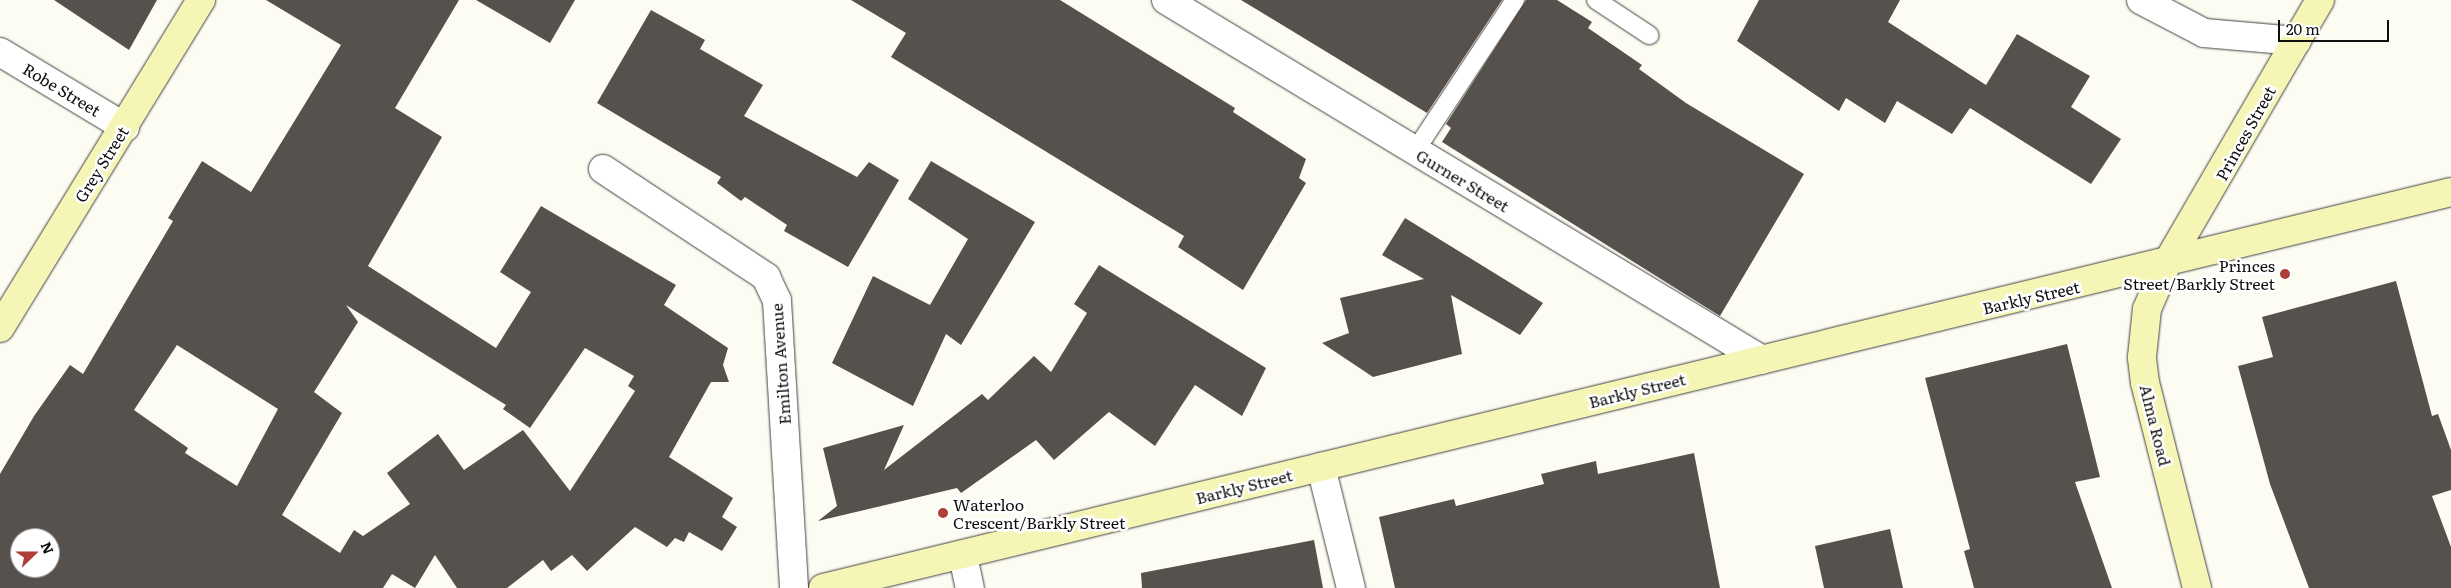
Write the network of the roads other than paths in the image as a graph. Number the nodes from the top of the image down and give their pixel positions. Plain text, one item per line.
1 (201, 0) edge
2 (1166, 0) edge
3 (1515, 0) edge
4 (1596, 0) edge
5 (2320, 0) edge
6 (2147, 4) edge
7 (1649, 35) dead end
8 (2297, 41) junction
9 (0, 52) edge
10 (124, 127) junction
11 (1415, 151) junction
12 (603, 169) dead end
13 (2451, 192) edge
14 (2166, 264) junction
15 (0, 328) edge
16 (1762, 360) junction
17 (1321, 467) junction
18 (963, 556) junction
19 (794, 588) edge
20 (823, 588) edge
21 (970, 588) edge
22 (1351, 588) edge
23 (2197, 588) edge

1 - 10 main road, Grey Street
2 - 11 street, Gurner Street
3 - 11 lane
4 - 7 lane
5 - 8 main road, Princes Street
6 - 8 street
8 - 14 main road, Princes Street
9 - 10 street, Robe Street
10 - 15 main road, Grey Street
11 - 16 street, Gurner Street
12 - 19 street, Emilton Avenue
13 - 14 main road, Barkly Street
14 - 16 main road, Barkly Street
14 - 23 main road, Alma Road
16 - 17 main road, Barkly Street
17 - 18 main road, Barkly Street
17 - 22 street
18 - 20 main road, Barkly Street
18 - 21 street

